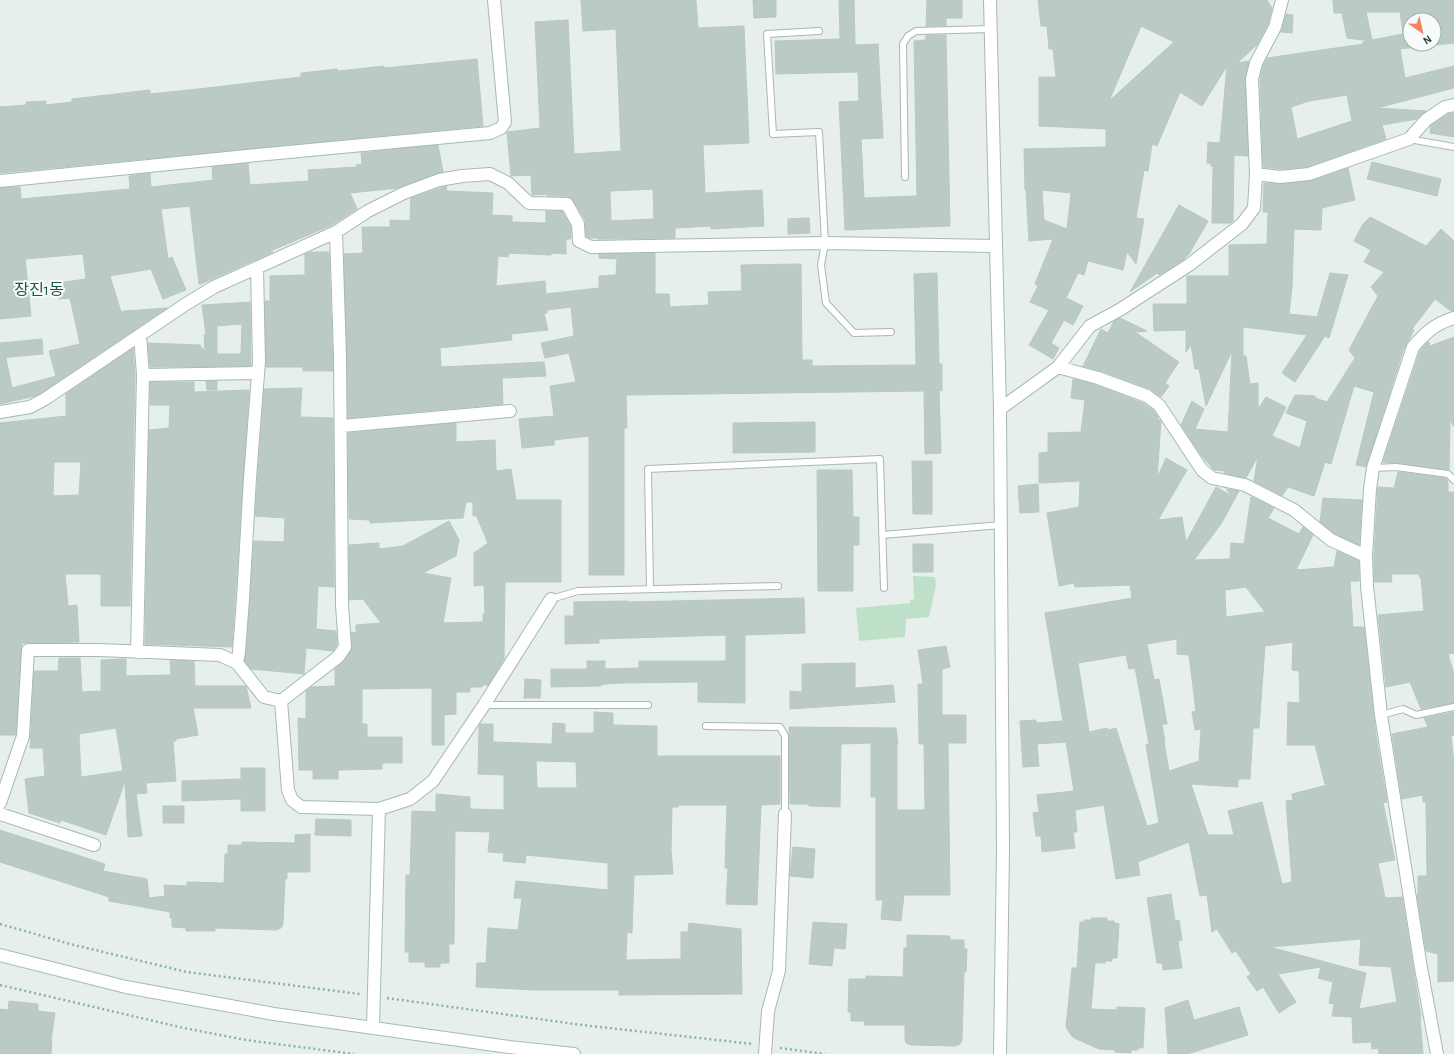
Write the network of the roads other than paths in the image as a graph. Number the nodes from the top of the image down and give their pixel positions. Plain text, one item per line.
1 (494, 0) edge
2 (990, 0) edge
3 (1282, 0) edge
4 (991, 29) junction
5 (818, 31) dead end
6 (1454, 105) edge
7 (1409, 139) junction
8 (1454, 147) edge
9 (1256, 174) junction
10 (905, 178) dead end
11 (0, 181) edge
12 (336, 232) junction
13 (825, 243) junction
14 (996, 246) junction
15 (257, 268) junction
16 (1454, 318) edge
17 (891, 332) dead end
18 (140, 335) junction
19 (1058, 368) junction
20 (258, 373) junction
21 (143, 375) junction
22 (1000, 409) junction
23 (510, 411) dead end
24 (0, 412) edge
25 (342, 426) junction
26 (1373, 468) junction
27 (1454, 480) edge
28 (1001, 525) junction
29 (882, 535) junction
30 (1366, 556) junction
31 (778, 586) dead end
32 (650, 588) junction
33 (884, 588) dead end
34 (551, 599) joint
35 (137, 652) junction
36 (237, 663) junction
37 (281, 701) junction
38 (484, 705) junction
39 (648, 705) dead end
40 (1454, 707) edge
41 (1380, 715) junction
42 (706, 726) dead end
43 (0, 803) edge
44 (379, 809) junction
45 (0, 814) edge
46 (785, 814) joint
47 (94, 845) dead end
48 (0, 955) edge
49 (373, 1026) junction
50 (508, 1050) edge
51 (765, 1050) edge
52 (574, 1054) edge
53 (1000, 1054) edge
54 (1438, 1054) edge

1 - 11 street
2 - 4 street
3 - 9 street
4 - 10 lane
4 - 14 street
5 - 13 lane
6 - 7 street
7 - 8 lane
7 - 9 street
9 - 19 street
12 - 13 street
12 - 15 street
12 - 25 street
13 - 14 street
13 - 17 lane
14 - 22 street
15 - 18 street
15 - 20 street
16 - 26 street
18 - 21 street
18 - 24 street
19 - 22 street
19 - 30 street
20 - 21 street
20 - 36 street
21 - 35 street
22 - 28 street
23 - 25 street
25 - 37 street
26 - 27 lane
26 - 30 street
28 - 29 lane
28 - 53 street
29 - 32 lane
29 - 33 lane
30 - 41 street
31 - 32 lane
32 - 34 lane
34 - 38 street
35 - 36 street
35 - 43 street
36 - 37 street
37 - 44 street
38 - 39 lane
38 - 44 street
40 - 41 lane
41 - 54 street
42 - 46 lane
44 - 49 street
45 - 47 street
46 - 51 street
48 - 49 street
49 - 50 street
50 - 52 street

